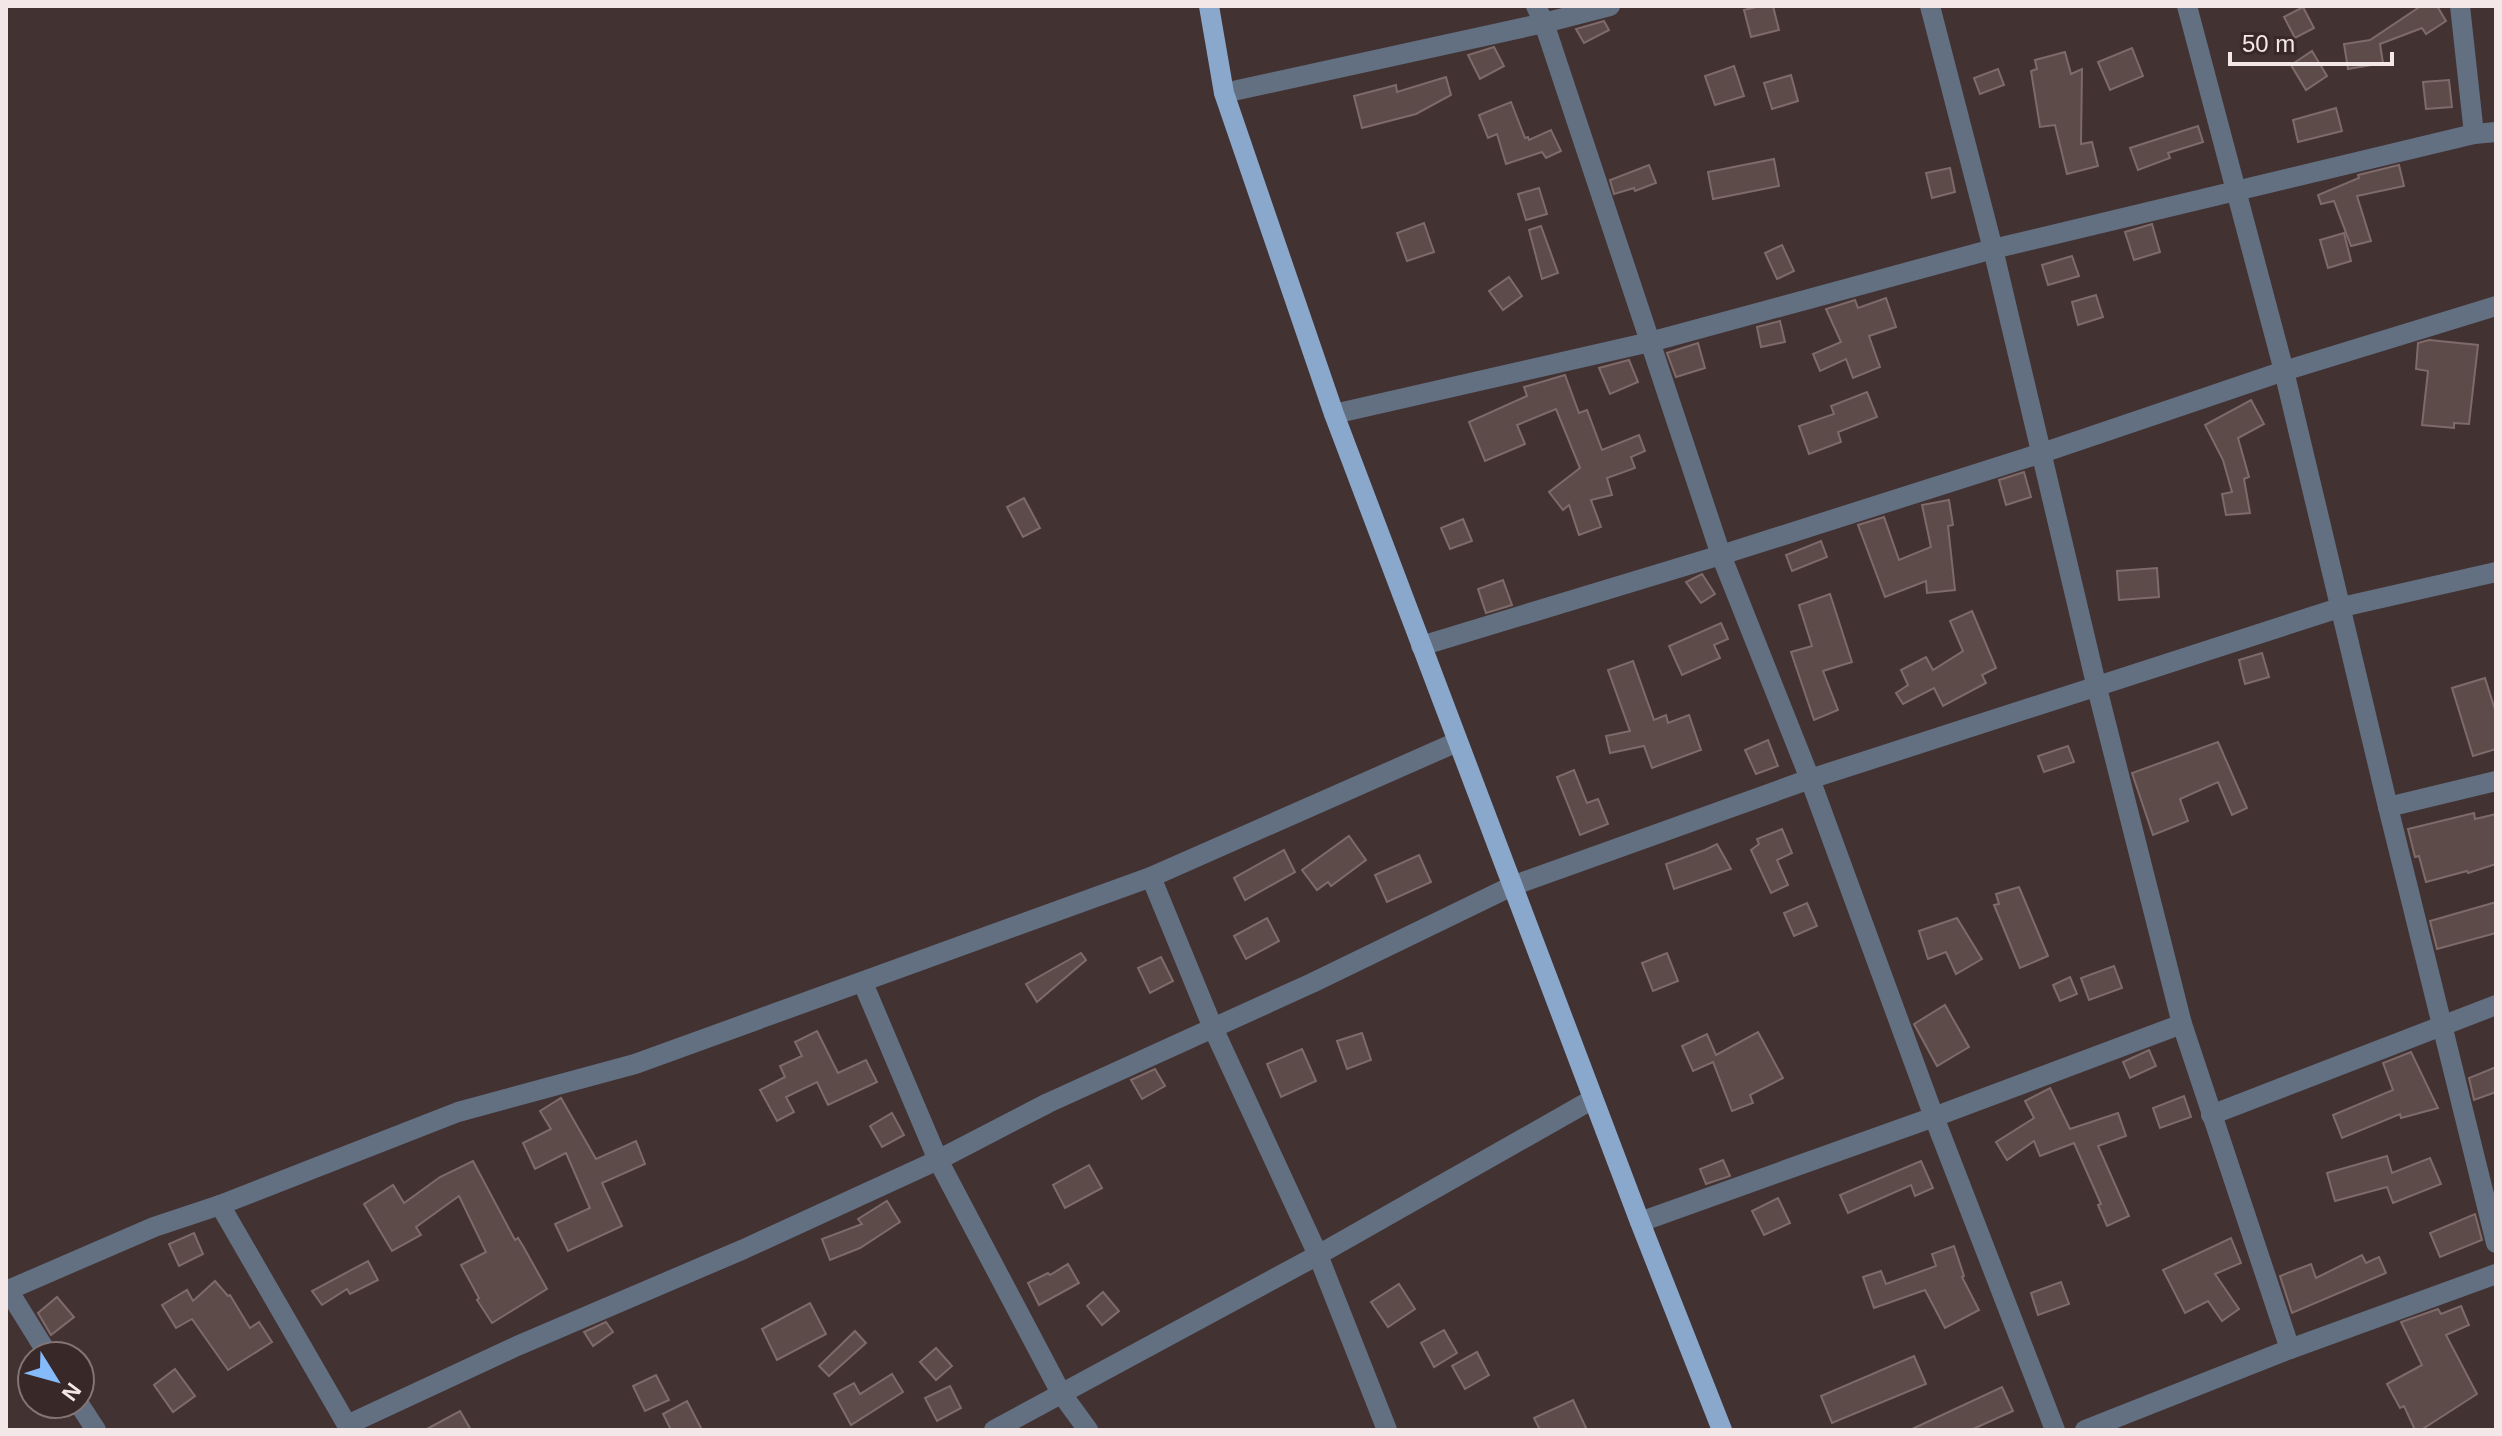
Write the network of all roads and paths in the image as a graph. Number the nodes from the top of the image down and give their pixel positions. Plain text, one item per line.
1 (1209, 6) edge
2 (1610, 6) edge
3 (1930, 6) edge
4 (2187, 6) edge
5 (2460, 6) edge
6 (1540, 15) edge
7 (1224, 93) junction
8 (2496, 132) edge
9 (2474, 134) junction
10 (2238, 191) junction
11 (1993, 249) junction
12 (2496, 306) edge
13 (1650, 342) junction
14 (2284, 371) junction
15 (1334, 414) junction
16 (2042, 453) junction
17 (1721, 555) junction
18 (2496, 572) edge
19 (2342, 607) junction
20 (1421, 646) junction
21 (2097, 688) junction
22 (1457, 742) junction
23 (1810, 779) junction
24 (2496, 781) edge
25 (2388, 807) junction
26 (1151, 877) junction
27 (1512, 886) junction
28 (863, 983) junction
29 (2496, 1005) edge
30 (2182, 1024) junction
31 (2444, 1025) junction
32 (1213, 1028) junction
33 (1593, 1099) junction
34 (2211, 1115) junction
35 (1934, 1117) junction
36 (938, 1160) junction
37 (220, 1205) junction
38 (1640, 1222) junction
39 (2496, 1243) edge
40 (1318, 1255) junction
41 (2496, 1274) edge
42 (7, 1291) edge
43 (39, 1340) edge
44 (2290, 1349) junction
45 (1061, 1393) junction
46 (348, 1427) edge
47 (994, 1430) edge
48 (1088, 1430) edge
49 (1387, 1430) edge
50 (1722, 1430) edge
51 (2055, 1430) edge
52 (2085, 1430) edge

1 - 7 main road
2 - 6 street
3 - 11 street
4 - 10 street
5 - 9 street
6 - 7 street
6 - 13 street
7 - 15 main road
8 - 9 street
9 - 10 street
10 - 11 street
10 - 14 street
11 - 13 street
11 - 16 street
12 - 14 street
13 - 15 street
13 - 17 street
14 - 16 street
14 - 19 street
15 - 20 main road
16 - 17 street
16 - 21 street
17 - 20 street
17 - 23 street
18 - 19 street
19 - 21 street
19 - 25 street
20 - 22 main road
21 - 23 street
21 - 30 street
22 - 26 street
22 - 27 main road
23 - 27 street
23 - 35 street
24 - 25 street
25 - 31 street
26 - 28 street
26 - 32 street
27 - 32 street
27 - 33 main road
28 - 36 street
28 - 37 street
29 - 31 street
30 - 34 street
30 - 35 street
31 - 34 street
31 - 39 street
32 - 36 street
32 - 40 street
33 - 38 main road
33 - 40 street
34 - 44 street
35 - 38 street
35 - 51 street
36 - 45 street
36 - 46 street
37 - 42 street
37 - 46 street
38 - 50 main road
40 - 45 street
40 - 49 street
41 - 44 street
42 - 43 street
44 - 52 street
45 - 47 street
45 - 48 street

